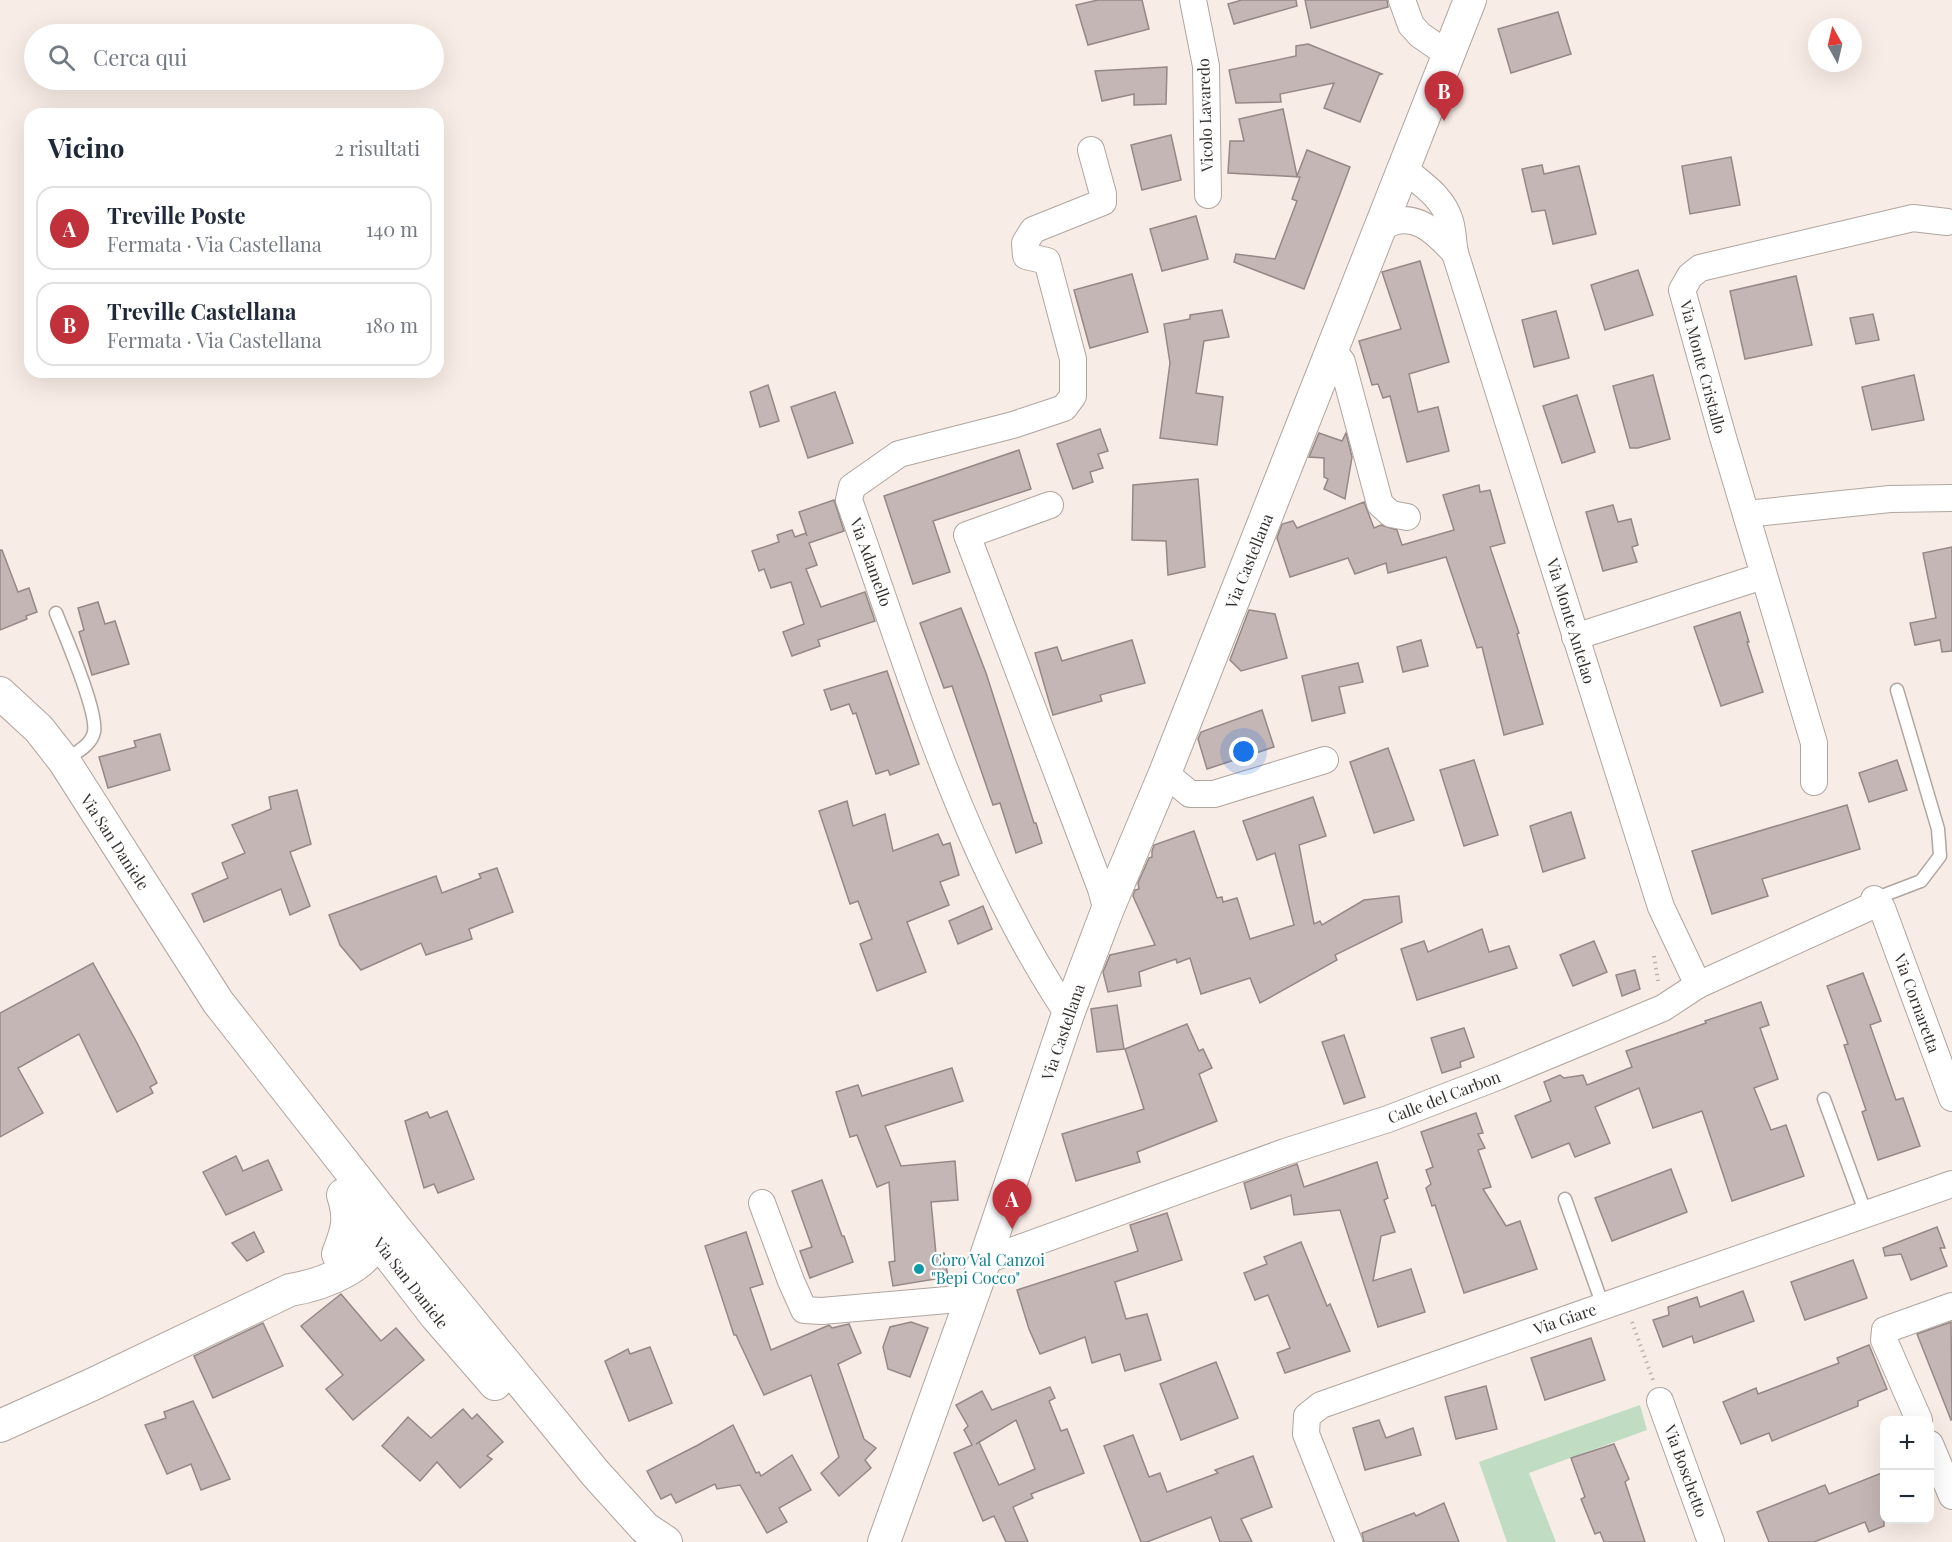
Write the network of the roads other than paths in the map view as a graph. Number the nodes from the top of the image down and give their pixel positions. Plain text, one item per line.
1 (1193, 0) edge
2 (1402, 0) edge
3 (1470, 0) edge
4 (1449, 55) junction
5 (1090, 150) dead end
6 (1404, 169) junction
7 (1208, 195) dead end
8 (1947, 222) dead end
9 (1381, 228) junction
10 (1455, 253) junction
11 (1333, 350) junction
12 (1952, 497) edge
13 (1050, 505) dead end
14 (1746, 514) junction
15 (1407, 518) dead end
16 (1763, 576) junction
17 (56, 613) dead end
18 (1575, 637) junction
19 (1898, 690) dead end
20 (0, 693) edge
21 (64, 760) junction
22 (1325, 760) dead end
23 (1165, 773) junction
24 (1814, 782) dead end
25 (1878, 903) junction
26 (1107, 911) junction
27 (1698, 985) junction
28 (218, 1002) junction
29 (1068, 1014) junction
30 (1952, 1098) edge
31 (1824, 1099) dead end
32 (341, 1160) junction
33 (1952, 1184) edge
34 (343, 1195) junction
35 (1564, 1199) dead end
36 (762, 1203) dead end
37 (1866, 1214) junction
38 (376, 1236) junction
39 (984, 1261) junction
40 (341, 1263) junction
41 (414, 1288) junction
42 (971, 1295) junction
43 (454, 1300) junction
44 (1603, 1306) junction
45 (1952, 1306) edge
46 (1660, 1401) road end
47 (1917, 1416) edge
48 (0, 1426) edge
49 (1934, 1455) edge
50 (1952, 1496) edge
51 (659, 1538) edge
52 (884, 1542) edge
53 (1349, 1542) edge
54 (1711, 1542) edge

1 - 7 street, Vicolo Lavaredo
2 - 4 street
3 - 4 street, Via Castellana
4 - 6 street, Via Castellana
5 - 29 street, Via Adamello
6 - 9 street, Via Castellana
6 - 10 street, Via Monte Antelao
8 - 14 street, Via Monte Cristallo
9 - 10 street
9 - 11 street, Via Castellana
10 - 18 street, Via Monte Antelao
11 - 15 street
11 - 23 street, Via Castellana
12 - 14 street
13 - 26 street
14 - 16 street, Via Monte Cristallo
16 - 18 street
16 - 24 street, Via Monte Cristallo
17 - 21 lane
18 - 27 street, Via Monte Antelao
19 - 25 lane
20 - 21 street, Via San Daniele
21 - 28 street, Via San Daniele
22 - 23 street
23 - 26 street, Via Castellana
25 - 27 street, Calle del Carbon
25 - 30 street, Via Cornaretta
26 - 29 street, Via Castellana
27 - 39 street, Calle del Carbon
28 - 32 street, Via San Daniele
28 - 34 street, Via San Daniele
29 - 39 street, Via Castellana
31 - 37 lane
32 - 38 street
32 - 43 street, Via San Daniele
33 - 37 street, Via Giare
34 - 38 street, Via San Daniele
34 - 40 street
35 - 44 lane
36 - 42 street
37 - 44 street, Via Giare
38 - 40 street
38 - 41 street, Via San Daniele
38 - 43 street
39 - 42 street, Via Castellana
40 - 41 street
40 - 48 street
41 - 51 street, Via San Daniele
42 - 52 street, Via Castellana
43 - 51 street, Via San Daniele
44 - 53 street, Via Giare
45 - 47 street
46 - 54 street, Via Boschetto
49 - 50 street

